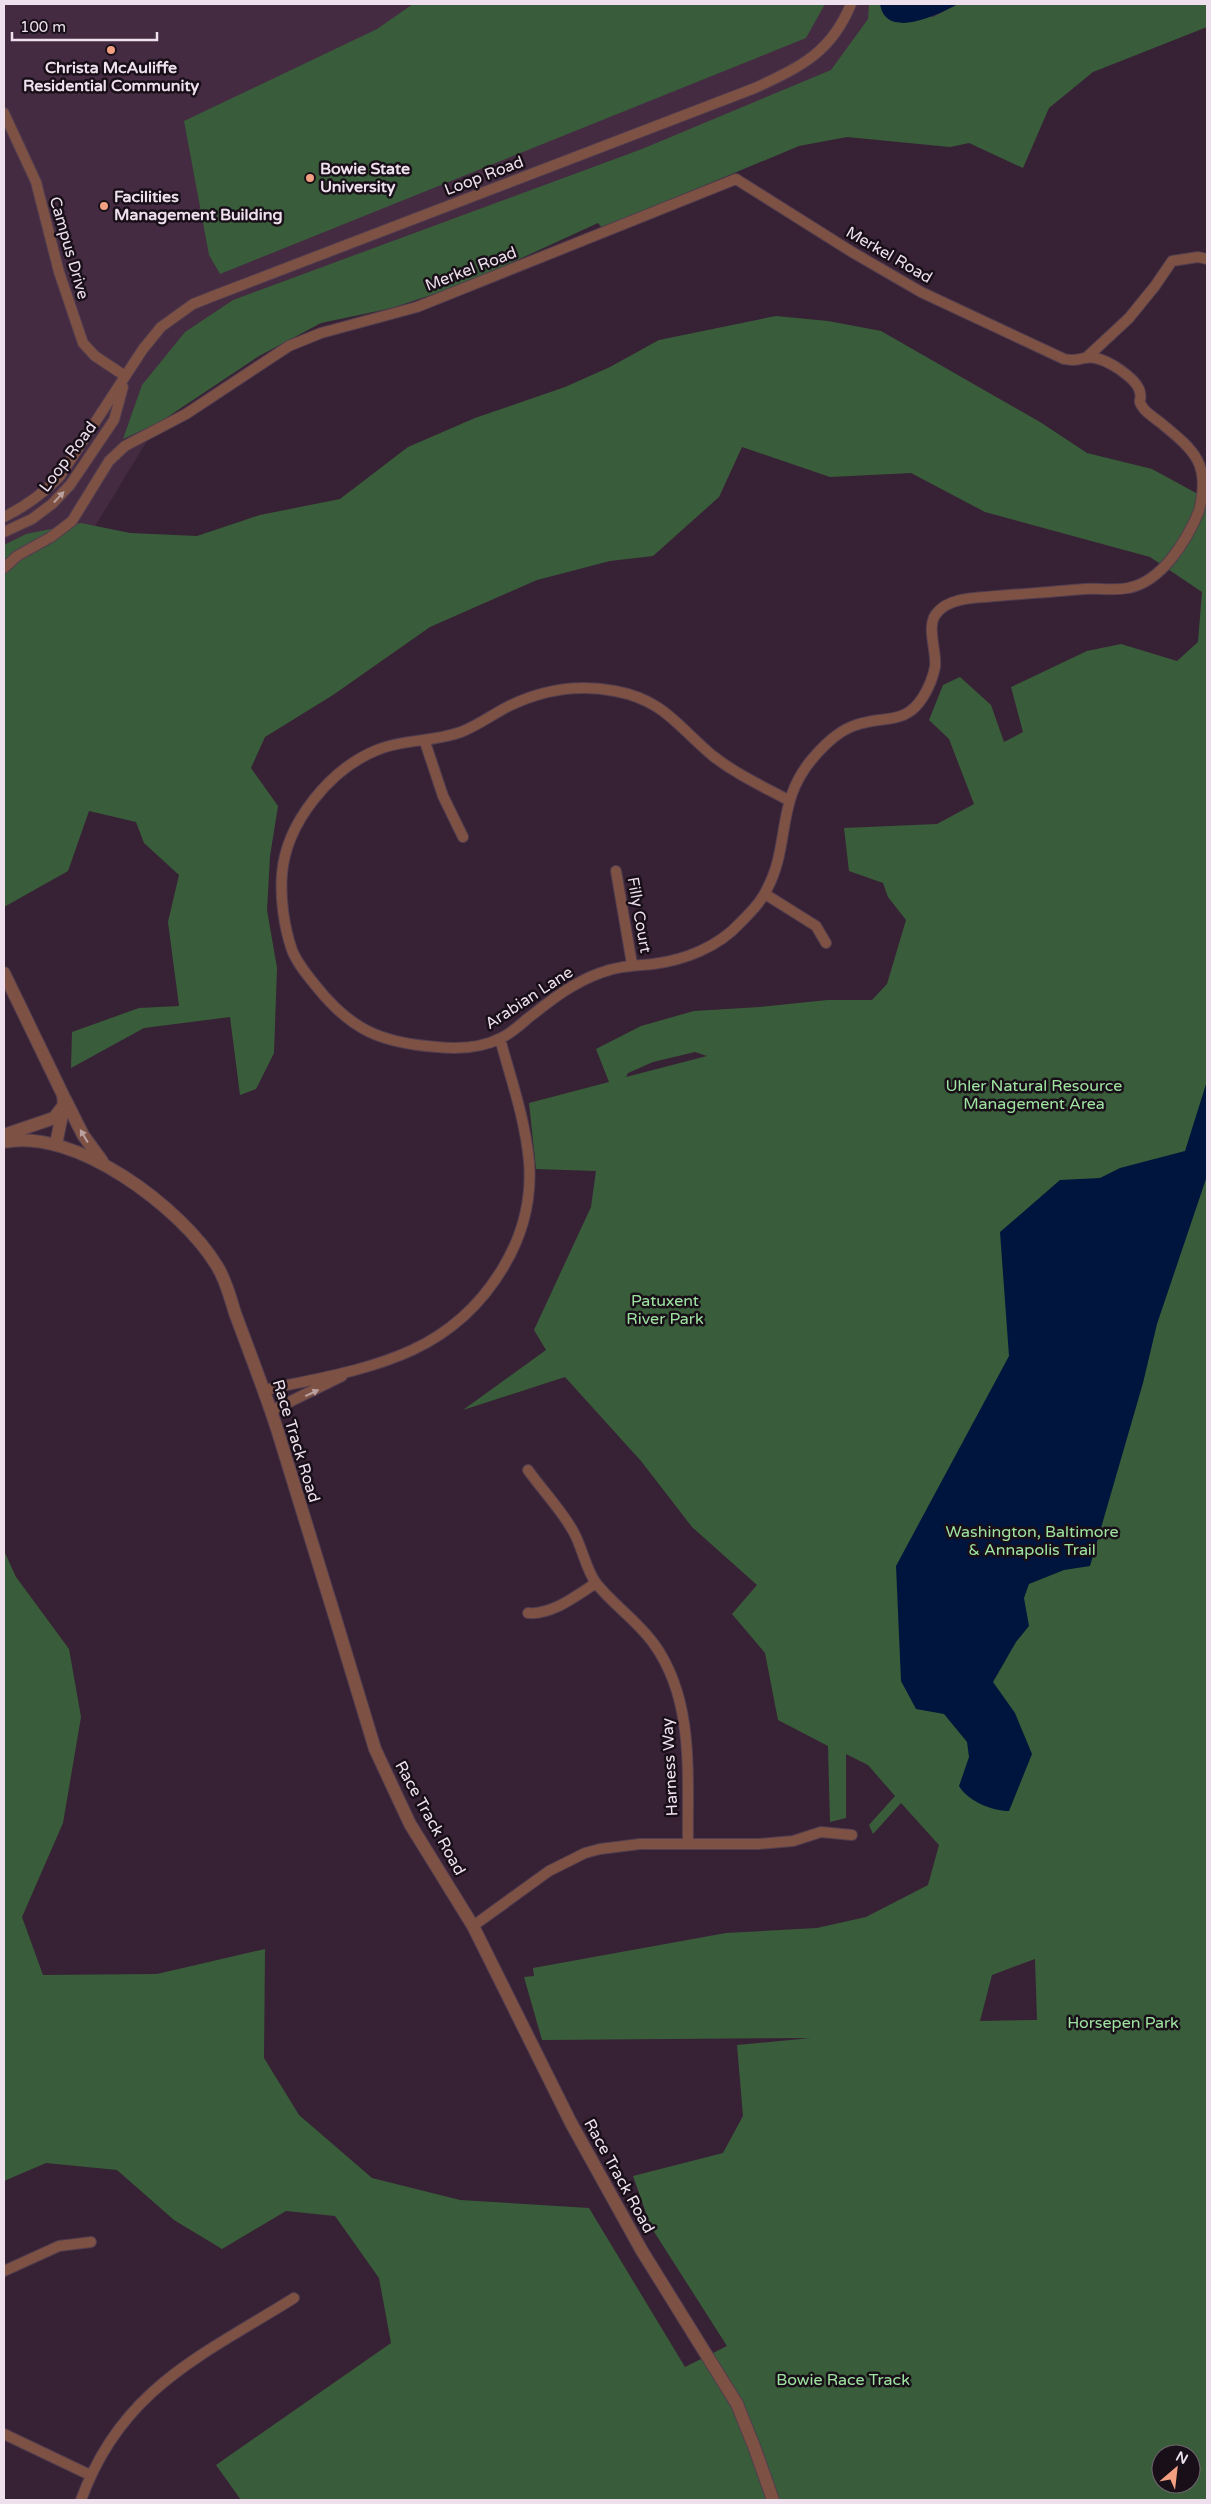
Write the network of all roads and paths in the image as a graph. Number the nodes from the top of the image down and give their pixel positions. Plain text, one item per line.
1 (851, 4) edge
2 (4, 113) edge
3 (1207, 259) edge
4 (1086, 358) junction
5 (126, 376) junction
6 (4, 518) edge
7 (4, 532) edge
8 (4, 568) edge
9 (425, 742) junction
10 (788, 800) junction
11 (463, 837) dead end
12 (616, 871) dead end
13 (765, 894) junction
14 (826, 943) dead end
15 (632, 964) junction
16 (4, 974) edge
17 (500, 1039) junction
18 (64, 1100) junction
19 (4, 1135) edge
20 (4, 1142) edge
21 (56, 1144) junction
22 (113, 1171) junction
23 (352, 1371) junction
24 (264, 1390) junction
25 (271, 1412) junction
26 (528, 1470) dead end
27 (596, 1583) junction
28 (528, 1613) dead end
29 (852, 1835) dead end
30 (688, 1843) junction
31 (473, 1926) junction
32 (91, 2242) dead end
33 (4, 2271) edge
34 (294, 2298) dead end
35 (4, 2434) edge
36 (90, 2475) junction
37 (81, 2500) edge
38 (773, 2500) edge

1 - 5 street, Loop Road
2 - 5 street, Campus Drive
3 - 4 street
4 - 8 street, Merkel Road
4 - 10 street, Merkel Road
5 - 6 street, Loop Road
7 -> 5 street, Loop Road
9 - 10 street, Arabian Lane
9 - 11 street
9 - 17 street, Arabian Lane
10 - 13 street, Arabian Lane
12 - 15 street, Filly Court
13 - 14 street
13 - 15 street, Arabian Lane
15 - 17 street, Arabian Lane
16 - 18 street
17 - 23 street
18 - 19 street
18 - 21 street
22 -> 18 street
20 - 21 street, Race Track Road
21 - 22 street, Race Track Road
22 - 24 street, Race Track Road
23 - 24 street
25 -> 23 street
24 - 25 street, Race Track Road
25 - 31 street, Race Track Road
26 - 27 street, Harness Way
27 - 28 street
27 - 30 street, Harness Way
29 - 30 street
30 - 31 street
31 - 38 street, Race Track Road
32 - 33 street
34 - 36 street
35 - 36 street
36 - 37 street

